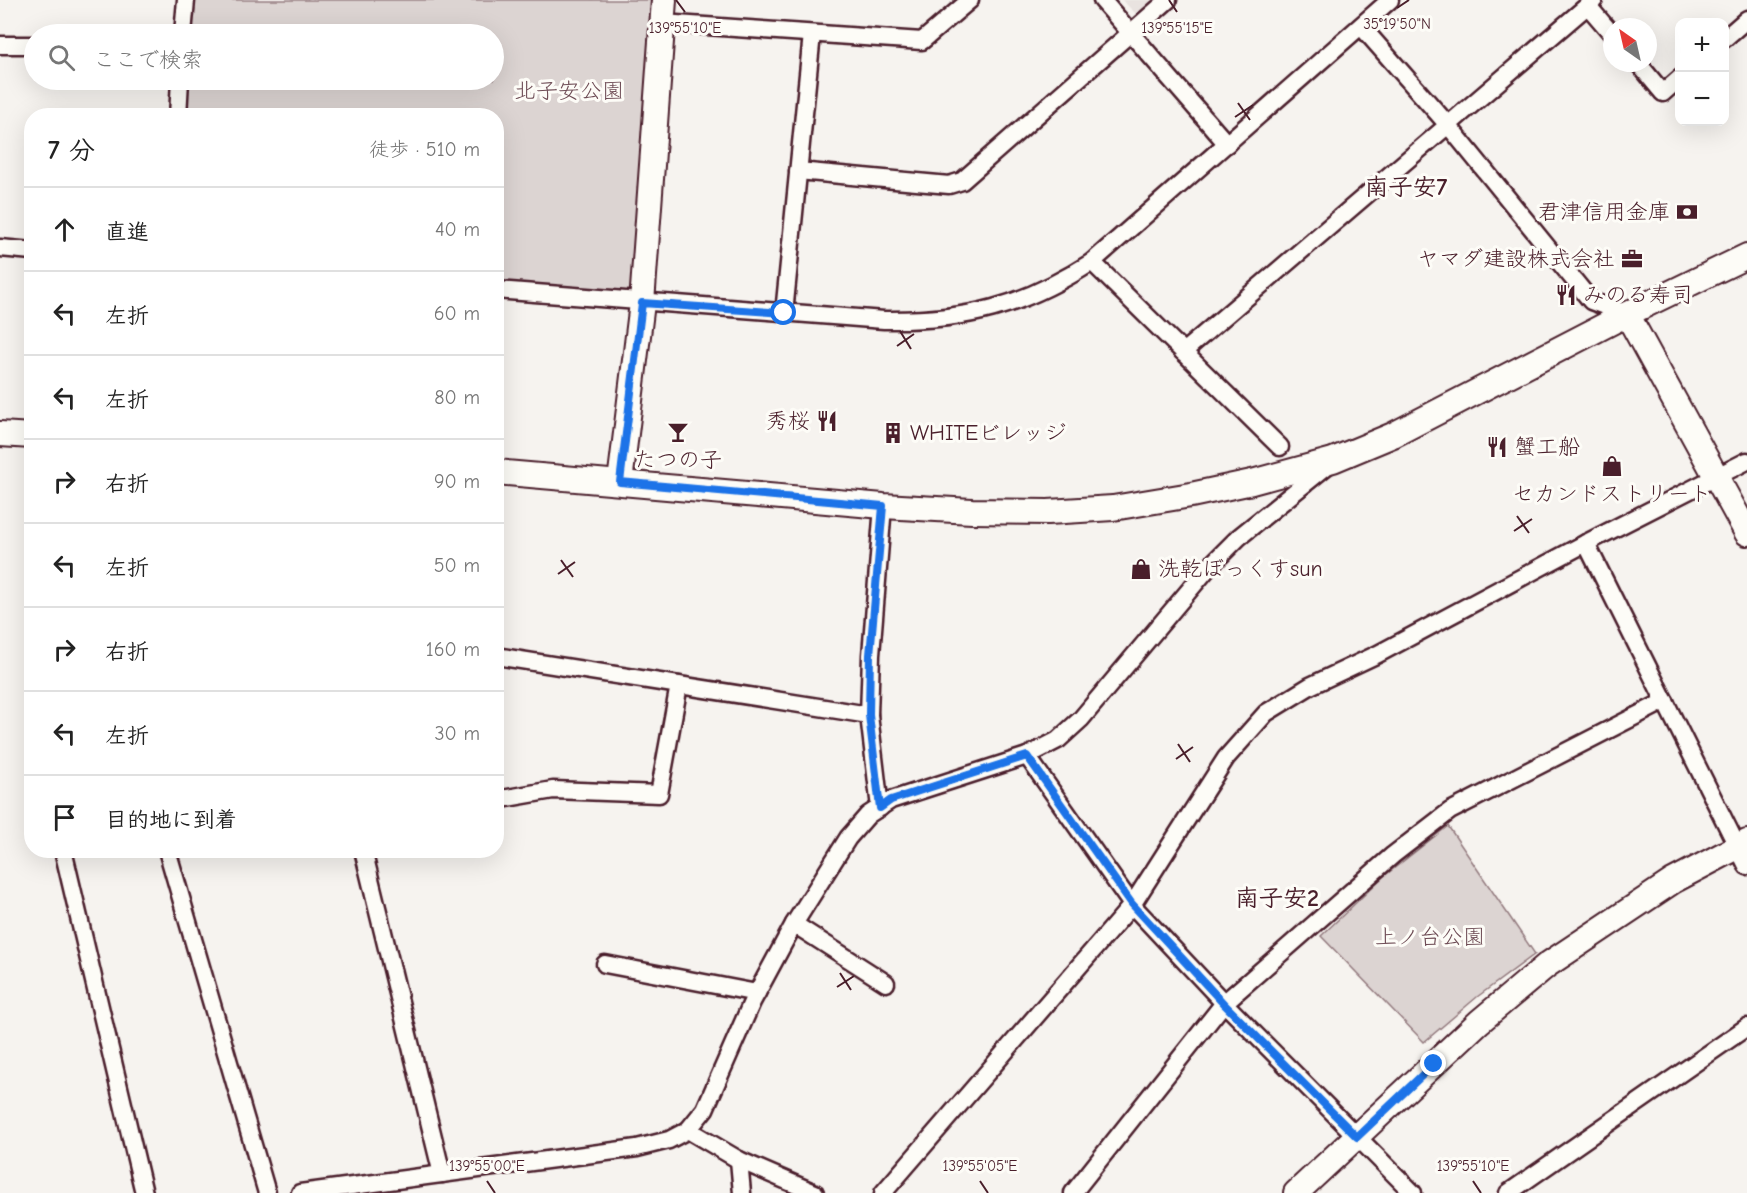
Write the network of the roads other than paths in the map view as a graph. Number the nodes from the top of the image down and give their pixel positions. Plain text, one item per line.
1 (186, 0) edge
2 (970, 0) edge
3 (1102, 0) edge
4 (1168, 0) edge
5 (1390, 0) edge
6 (1591, 3) edge
7 (663, 12) edge
8 (1747, 19) edge
9 (1603, 21) edge
10 (184, 24) edge
11 (1361, 26) junction
12 (1130, 33) junction
13 (812, 34) junction
14 (1729, 35) edge
15 (0, 45) edge
16 (24, 45) edge
17 (1646, 72) edge
18 (1675, 82) edge
19 (179, 90) edge
20 (178, 108) edge
21 (1448, 125) junction
22 (1227, 144) junction
23 (798, 171) junction
24 (0, 248) edge
25 (24, 250) edge
26 (1747, 256) edge
27 (1092, 262) junction
28 (504, 291) edge
29 (642, 303) junction
30 (784, 313) junction
31 (1627, 314) junction
32 (1183, 352) junction
33 (0, 434) edge
34 (24, 436) edge
35 (1280, 447) dead end
36 (1333, 460) junction
37 (1747, 462) edge
38 (504, 473) edge
39 (1716, 477) junction
40 (620, 482) junction
41 (883, 506) junction
42 (1747, 533) edge
43 (1586, 543) junction
44 (504, 657) edge
45 (679, 685) junction
46 (1665, 701) junction
47 (869, 715) junction
48 (1027, 756) junction
49 (504, 799) edge
50 (880, 808) junction
51 (1744, 852) edge
52 (65, 858) edge
53 (169, 858) edge
54 (365, 858) edge
55 (1132, 904) junction
56 (795, 924) junction
57 (605, 964) dead end
58 (886, 982) dead end
59 (757, 993) junction
60 (1224, 1004) junction
61 (1747, 1027) edge
62 (688, 1130) junction
63 (1357, 1137) junction
64 (739, 1160) junction
65 (442, 1174) junction
66 (144, 1193) edge
67 (267, 1193) edge
68 (300, 1193) edge
69 (742, 1193) edge
70 (815, 1193) edge
71 (883, 1193) edge
72 (1073, 1193) edge
73 (1296, 1193) edge
74 (1413, 1193) edge
75 (1508, 1193) edge

1 - 10 street
2 - 13 street
3 - 12 street
4 - 12 street
5 - 11 street
6 - 9 street
6 - 21 street
7 - 13 street
7 - 29 street
8 - 14 street
11 - 21 street
11 - 22 street
12 - 22 street
12 - 23 street
13 - 23 street
15 - 16 street
17 - 18 street
19 - 20 street
21 - 31 street
21 - 32 street
22 - 27 street
23 - 30 street
24 - 25 street
26 - 31 street
27 - 30 street
27 - 32 street
28 - 29 street
29 - 30 street
29 - 40 street
31 - 36 street
31 - 39 street
32 - 35 street
33 - 34 street
36 - 41 street
36 - 48 street
37 - 39 street
38 - 40 street
39 - 42 street
39 - 43 street
40 - 41 street
41 - 47 street
43 - 46 street
43 - 55 street
44 - 45 street
45 - 47 street
45 - 49 street
46 - 51 street
46 - 60 street
47 - 50 street
48 - 50 street
48 - 55 street
50 - 56 street
51 - 63 street
52 - 66 street
53 - 67 street
54 - 65 street
55 - 60 street
55 - 71 street
56 - 58 street
56 - 59 street
57 - 59 street
59 - 62 street
60 - 63 street
60 - 72 street
61 - 75 street
62 - 64 street
62 - 65 street
63 - 73 street
63 - 74 street
64 - 69 street
64 - 70 street
65 - 68 street

